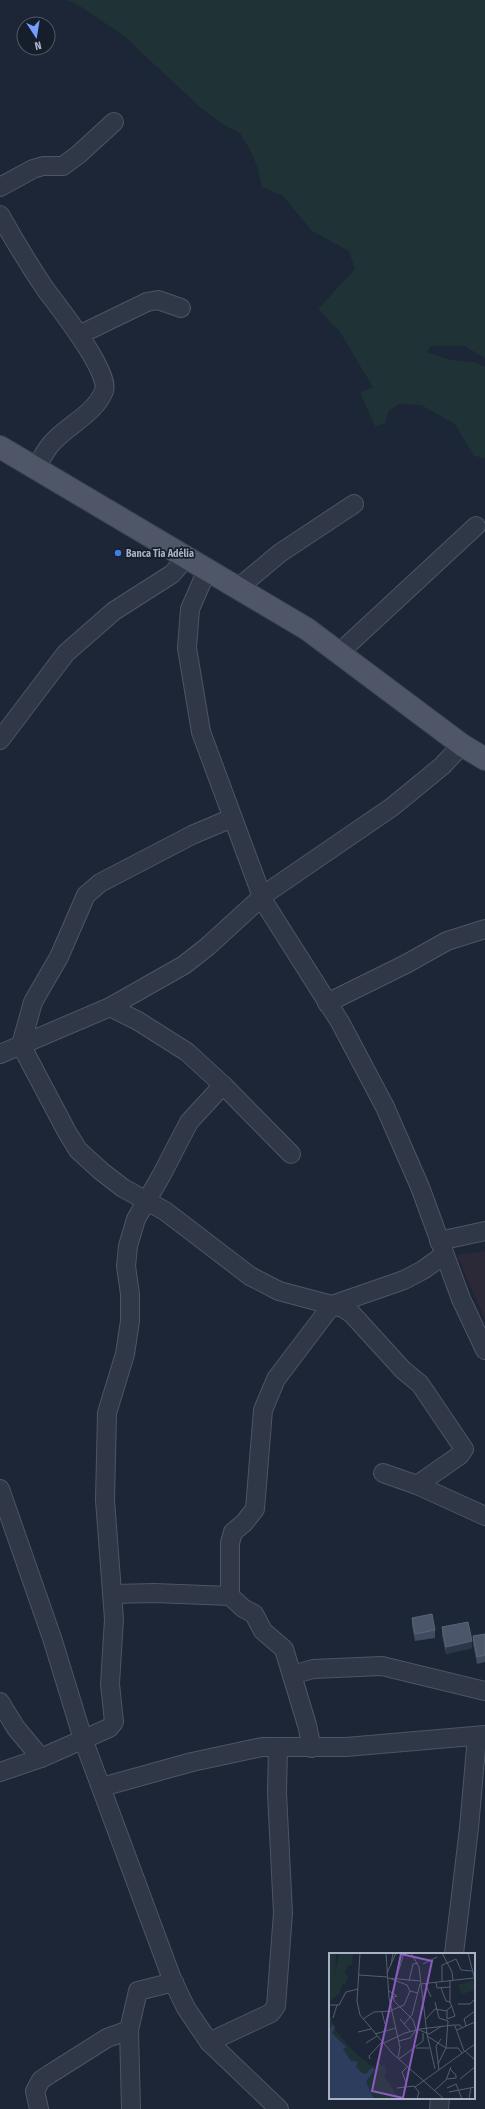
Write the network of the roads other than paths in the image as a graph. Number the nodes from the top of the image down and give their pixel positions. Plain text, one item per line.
1 (114, 122) dead end
2 (0, 187) edge
3 (0, 215) edge
4 (181, 308) dead end
5 (79, 335) junction
6 (0, 447) edge
7 (36, 467) junction
8 (354, 504) dead end
9 (476, 526) dead end
10 (187, 557) junction
11 (207, 570) junction
12 (238, 588) junction
13 (339, 653) junction
14 (0, 740) edge
15 (462, 745) junction
16 (485, 759) edge
17 (232, 818) junction
18 (262, 897) junction
19 (485, 929) edge
20 (327, 1003) junction
21 (110, 1007) junction
22 (7, 1048) edge
23 (223, 1085) junction
24 (291, 1154) dead end
25 (148, 1200) junction
26 (485, 1231) edge
27 (442, 1248) junction
28 (332, 1305) junction
29 (485, 1350) edge
30 (383, 1473) dead end
31 (417, 1485) junction
32 (0, 1489) edge
33 (485, 1516) edge
34 (112, 1594) junction
35 (230, 1596) junction
36 (292, 1675) junction
37 (485, 1691) edge
38 (0, 1702) edge
39 (481, 1735) edge
40 (83, 1739) junction
41 (278, 1747) junction
42 (312, 1748) junction
43 (41, 1758) junction
44 (0, 1772) edge
45 (102, 1787) junction
46 (454, 1953) edge
47 (174, 1982) junction
48 (129, 2030) junction
49 (209, 2042) junction
50 (440, 2099) edge
51 (38, 2109) edge
52 (131, 2109) edge
53 (279, 2109) edge
54 (439, 2109) edge

1 - 2 street
3 - 5 street
4 - 5 street
5 - 7 street
6 - 7 main road
7 - 10 main road
8 - 12 street
9 - 13 street
10 - 11 main road
10 - 14 street
11 - 12 main road
11 - 17 street
12 - 13 main road
13 - 15 main road
15 - 16 main road
15 - 18 street
17 - 18 street
17 - 22 street
18 - 20 street
18 - 21 street
19 - 20 street
20 - 27 street
21 - 22 street
21 - 23 street
22 - 25 street
23 - 24 street
23 - 25 street
25 - 28 street
25 - 34 street
26 - 27 street
27 - 28 street
27 - 29 street
28 - 31 street
28 - 35 street
30 - 31 street
31 - 33 street
32 - 40 street
34 - 35 street
34 - 40 street
35 - 36 street
36 - 37 street
36 - 42 street
38 - 43 street
39 - 42 street
39 - 46 street
40 - 43 street
40 - 45 street
41 - 42 street
41 - 45 street
41 - 49 street
43 - 44 street
45 - 47 street
47 - 48 street
47 - 49 street
48 - 51 street
48 - 52 street
49 - 53 street
50 - 54 street

